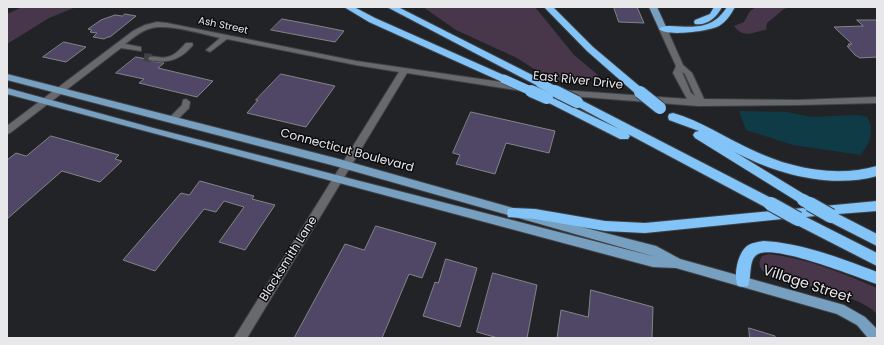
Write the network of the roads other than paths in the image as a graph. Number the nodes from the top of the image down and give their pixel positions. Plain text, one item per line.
1 (348, 7) edge
2 (391, 7) edge
3 (548, 7) edge
4 (554, 7) edge
5 (653, 7) edge
6 (718, 7) edge
7 (731, 7) edge
8 (562, 22) junction
9 (661, 26) junction
10 (225, 36) junction
11 (119, 45) junction
12 (189, 45) dead end
13 (210, 50) dead end
14 (404, 71) junction
15 (7, 77) edge
16 (7, 91) edge
17 (58, 92) junction
18 (877, 100) edge
19 (45, 102) junction
20 (186, 102) dead end
21 (698, 103) junction
22 (673, 117) junction
23 (172, 120) junction
24 (7, 131) edge
25 (347, 165) junction
26 (877, 171) edge
27 (716, 176) junction
28 (338, 179) junction
29 (877, 206) edge
30 (513, 213) junction
31 (877, 240) edge
32 (877, 260) edge
33 (677, 262) junction
34 (877, 278) edge
35 (744, 281) junction
36 (240, 338) edge
37 (877, 338) edge

1 - 27 highway, bridge
2 - 27 highway, bridge
3 - 8 highway
4 - 8 highway
5 - 9 main road
6 - 9 highway
7 - 9 highway
8 - 22 highway, bridge
9 - 21 street
10 - 11 street, Ash Street
10 - 13 street
10 - 14 street, Ash Street
11 - 12 street
11 - 17 street, Ash Street
14 - 21 street, East River Drive
14 - 25 street
15 - 17 main road, Connecticut Boulevard
16 - 19 main road, Connecticut Boulevard
17 - 19 street, Ash Street
17 - 23 main road, Connecticut Boulevard
18 - 21 street, East River Drive
19 - 24 street, Ash Street
19 - 28 main road, Connecticut Boulevard
20 - 23 street
22 - 26 highway
22 - 31 highway, bridge
23 - 25 main road, Connecticut Boulevard
25 - 28 street
25 - 30 main road, Connecticut Boulevard
27 - 32 highway, bridge
28 - 33 main road, Connecticut Boulevard
28 - 36 street, Blacksmith Lane
29 - 30 highway
30 - 33 main road, Connecticut Boulevard
33 - 35 main road, Connecticut Boulevard
34 - 35 highway
35 - 37 main road, Village Street

